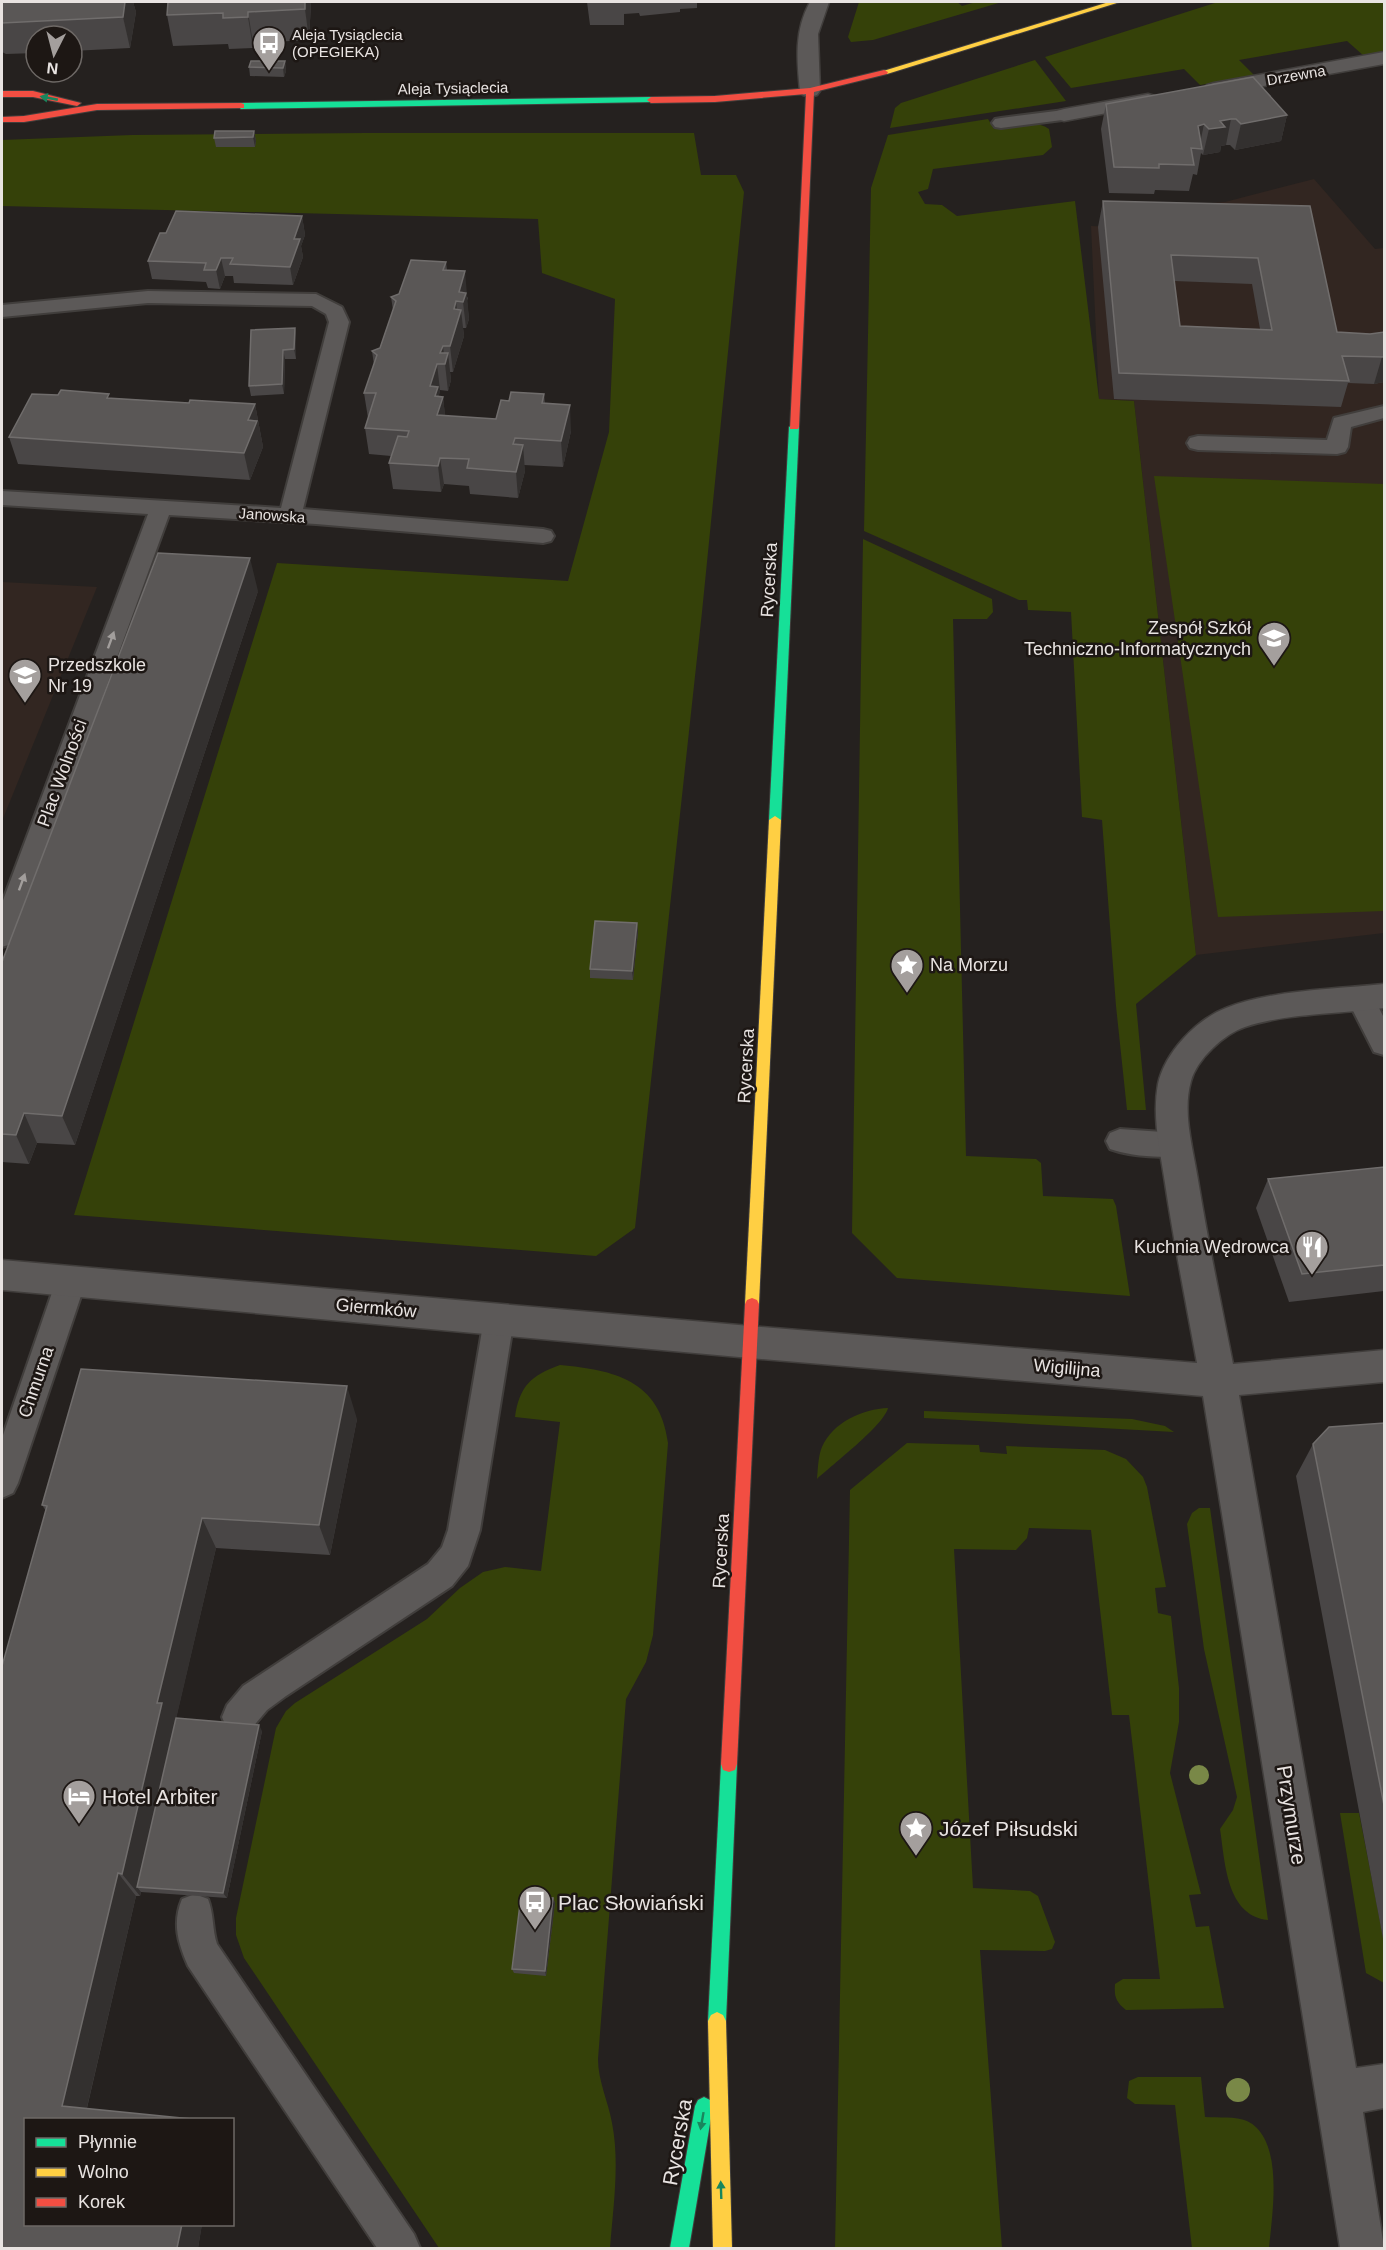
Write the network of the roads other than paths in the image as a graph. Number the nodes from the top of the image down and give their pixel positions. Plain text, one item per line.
1 (819, 2) edge
2 (1116, 2) edge
3 (1384, 58) edge
4 (810, 91) junction
5 (1199, 92) edge
6 (2, 94) edge
7 (1165, 98) edge
8 (96, 107) junction
9 (1064, 115) joint
10 (2, 120) edge
11 (1001, 123) dead end
12 (2, 311) edge
13 (1384, 412) edge
14 (1198, 443) dead end
15 (2, 498) edge
16 (161, 507) junction
17 (290, 516) junction
18 (543, 536) dead end
19 (2, 937) edge
20 (1373, 998) edge
21 (1384, 1044) edge
22 (1120, 1141) dead end
23 (1177, 1145) junction
24 (2, 1275) edge
25 (71, 1281) junction
26 (499, 1319) junction
27 (750, 1342) junction
28 (1384, 1366) edge
29 (1220, 1381) junction
30 (15, 1404) edge
31 (2, 1483) edge
32 (239, 1717) dead end
33 (195, 1912) dead end
34 (716, 2042) junction
35 (1384, 2086) edge
36 (1339, 2093) junction
37 (400, 2248) edge
38 (679, 2248) edge
39 (723, 2248) edge
40 (1363, 2248) edge

1 - 4 street
2 - 4 main road, Aleja Tysiąclecia
3 - 5 street, Drzewna
4 - 8 main road, Aleja Tysiąclecia
4 - 27 main road, Rycerska
8 -> 6 main road, Aleja Tysiąclecia
7 - 9 street
8 - 10 main road, Aleja Tysiąclecia
9 - 11 lane
12 - 17 lane
13 - 14 lane
15 - 16 lane, Janowska
16 - 17 lane, Janowska
19 -> 16 lane, Plac Wolności
17 - 18 lane, Janowska
20 - 21 lane
20 - 23 street, Przymurze
22 - 23 lane
23 - 29 street, Przymurze
24 - 25 street, Giermków
25 - 26 street, Giermków
25 - 30 lane, Chmurna
26 - 27 street, Giermków
26 - 32 lane
27 - 29 street, Wigilijna
27 - 34 main road, Rycerska
28 - 29 street, Wigilijna
29 - 36 street, Przymurze
30 - 31 lane, Chmurna
33 - 37 lane
34 -> 38 main road, Rycerska
39 -> 34 main road, Rycerska
35 - 36 street
36 - 40 street, Przymurze

